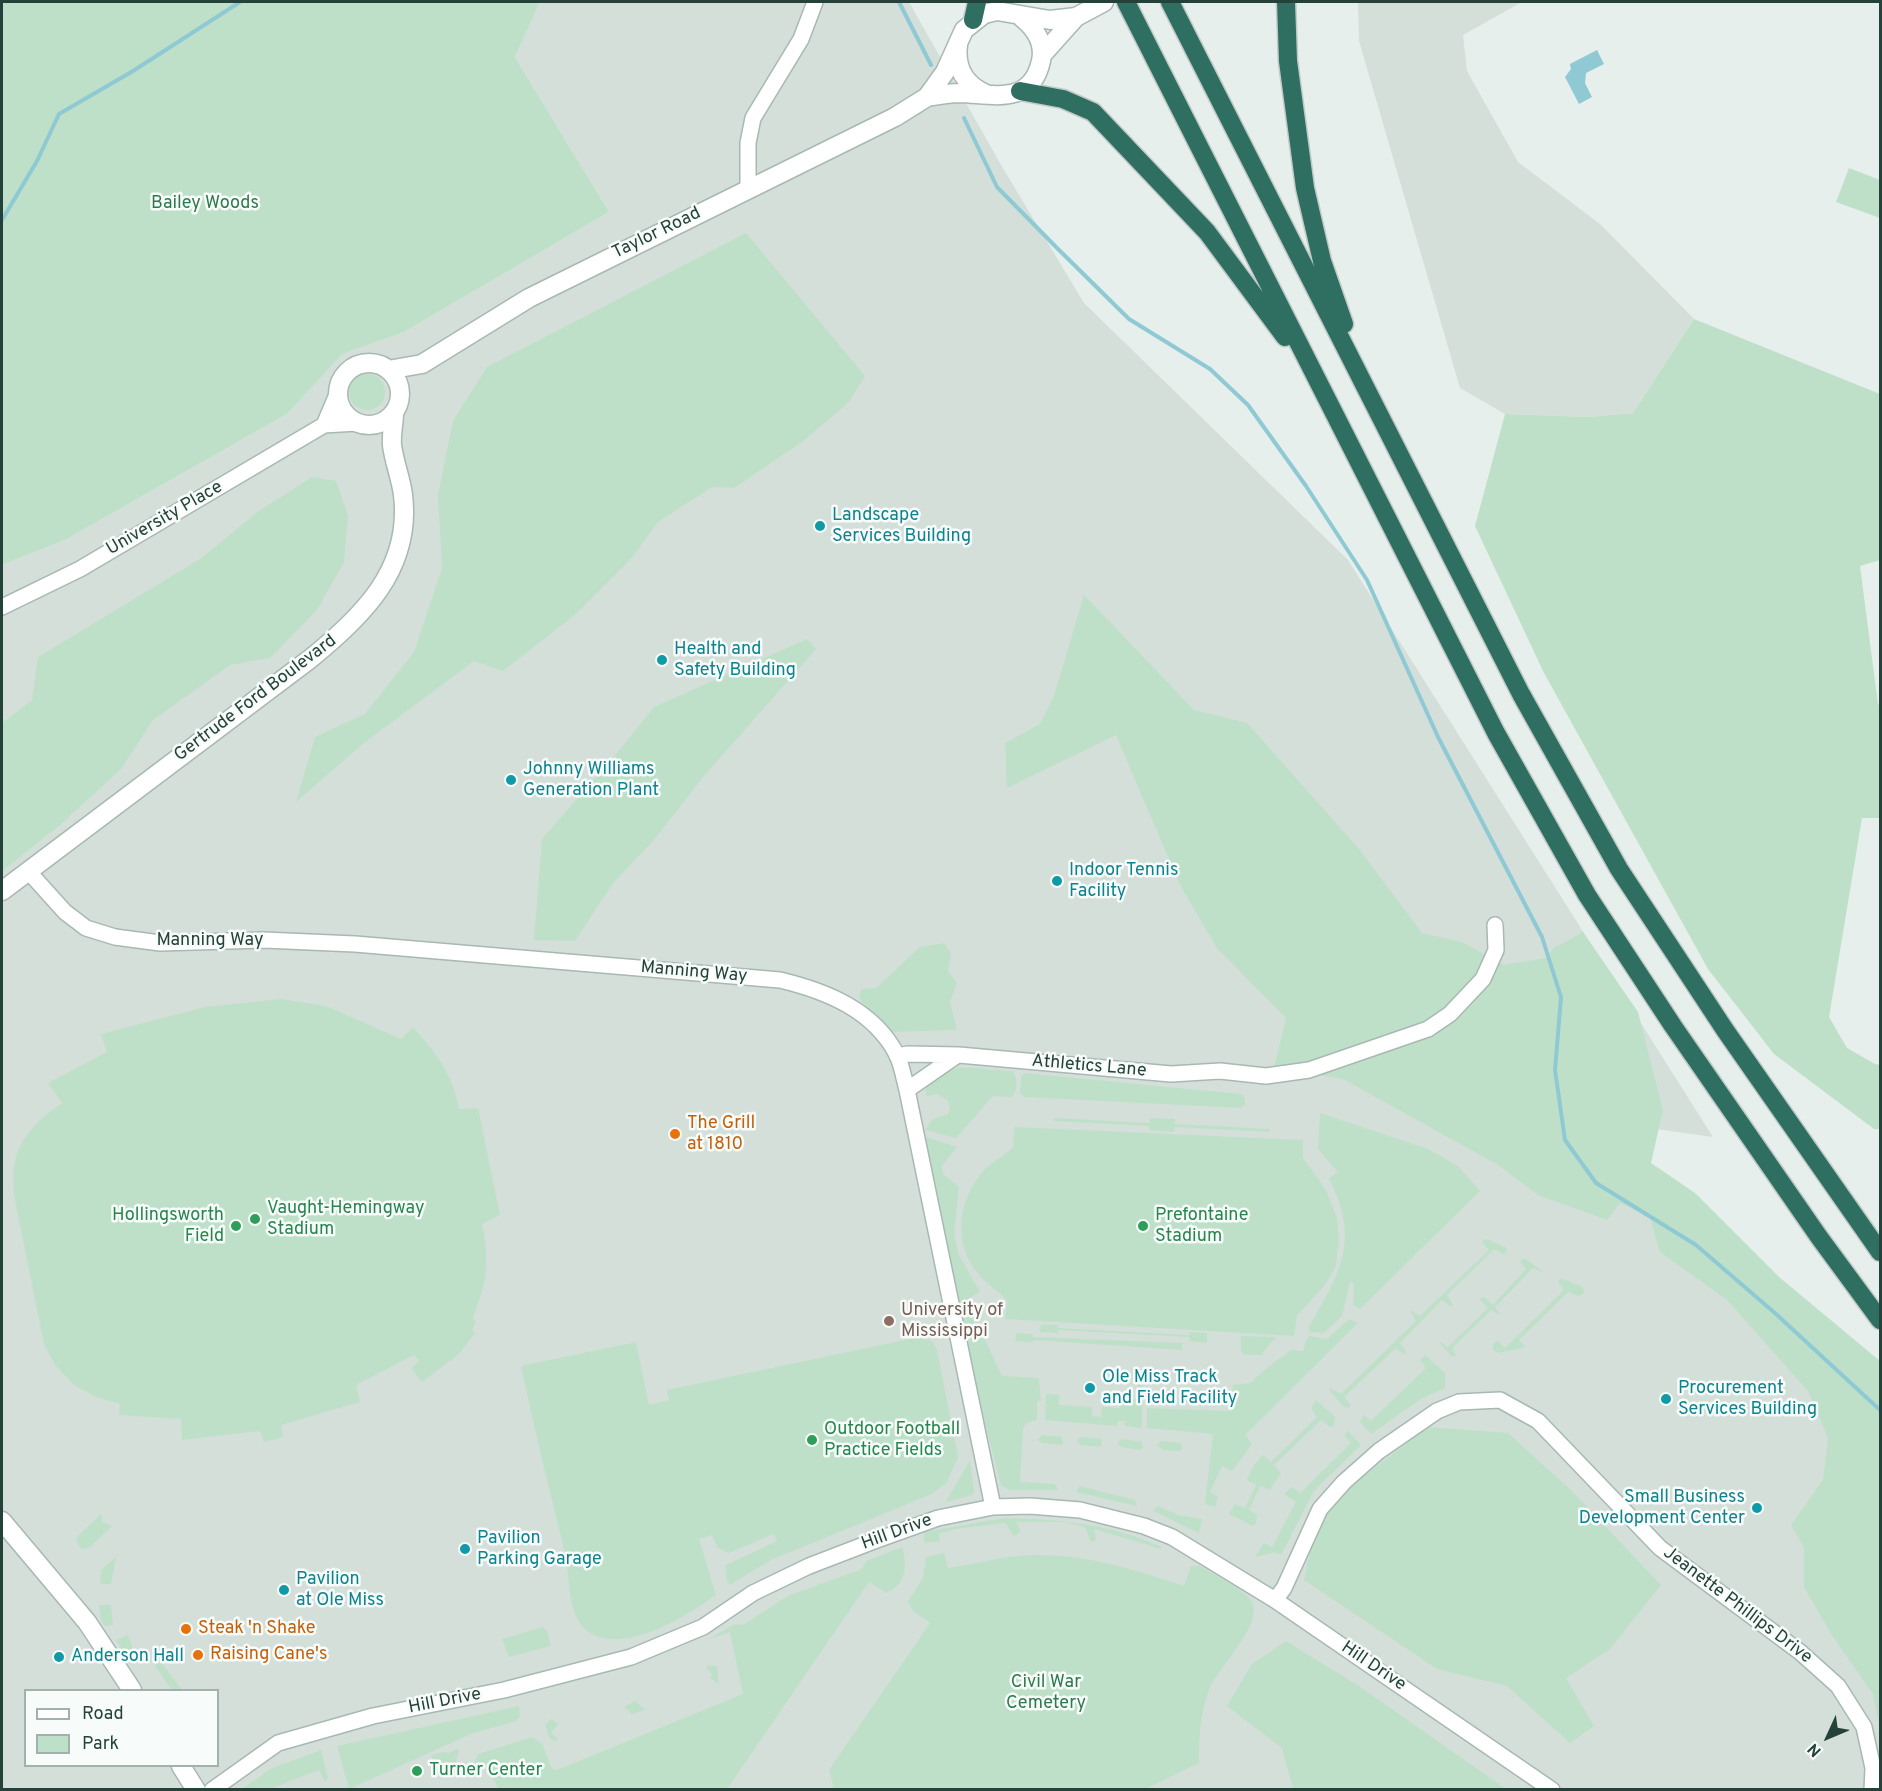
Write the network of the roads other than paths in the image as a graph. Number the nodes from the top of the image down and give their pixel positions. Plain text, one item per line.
1 (815, 2) edge
2 (977, 2) edge
3 (1104, 2) edge
4 (1126, 2) edge
5 (1170, 2) edge
6 (1286, 2) edge
7 (1021, 17) junction
8 (1076, 17) junction
9 (973, 20) junction
10 (958, 42) junction
11 (1042, 55) junction
12 (1020, 92) junction
13 (988, 95) junction
14 (927, 97) junction
15 (748, 189) junction
16 (422, 364) junction
17 (388, 370) junction
18 (1320, 387) junction
19 (1368, 391) junction
20 (338, 392) junction
21 (397, 405) junction
22 (324, 424) junction
23 (365, 424) junction
24 (392, 442) junction
25 (2, 607) edge
26 (28, 871) junction
27 (2, 891) edge
28 (1495, 925) dead end
29 (959, 1055) junction
30 (897, 1056) junction
31 (907, 1090) junction
32 (1881, 1252) edge
33 (1881, 1320) edge
34 (993, 1507) junction
35 (2, 1521) edge
36 (1275, 1600) junction
37 (131, 1689) edge
38 (182, 1767) edge
39 (196, 1790) edge
40 (212, 1790) edge
41 (1552, 1790) edge
42 (1872, 1790) edge

1 - 15 street
2 - 9 highway
3 - 8 street
4 - 18 highway
5 - 19 highway
6 - 19 highway
7 - 8 street
7 - 9 street
7 - 11 street
8 - 11 street
9 - 10 street
10 - 13 street
10 - 14 street
11 - 12 street
12 - 13 street
12 - 18 highway
13 - 14 street
14 - 15 street, Taylor Road
15 - 16 street, Taylor Road
16 - 17 street, Taylor Road
16 - 21 street
17 - 20 street
17 - 21 street
18 - 33 highway
19 - 32 highway
20 - 22 street
20 - 23 street
21 - 23 street
21 - 24 street, Gertrude Ford Boulevard
22 - 23 street, University Place
22 - 25 street, University Place
23 - 24 street
24 - 26 street, Gertrude Ford Boulevard
26 - 27 street, Gertrude Ford Boulevard
26 - 30 street, Manning Way
28 - 29 street, Athletics Lane
29 - 30 street, Athletics Lane
29 - 31 street
30 - 31 street, Manning Way
31 - 34 street, Manning Way
34 - 36 street, Hill Drive
34 - 40 street, Hill Drive
35 - 37 street
36 - 41 street, Hill Drive
36 - 42 street, Jeanette Phillips Drive
38 - 39 street

